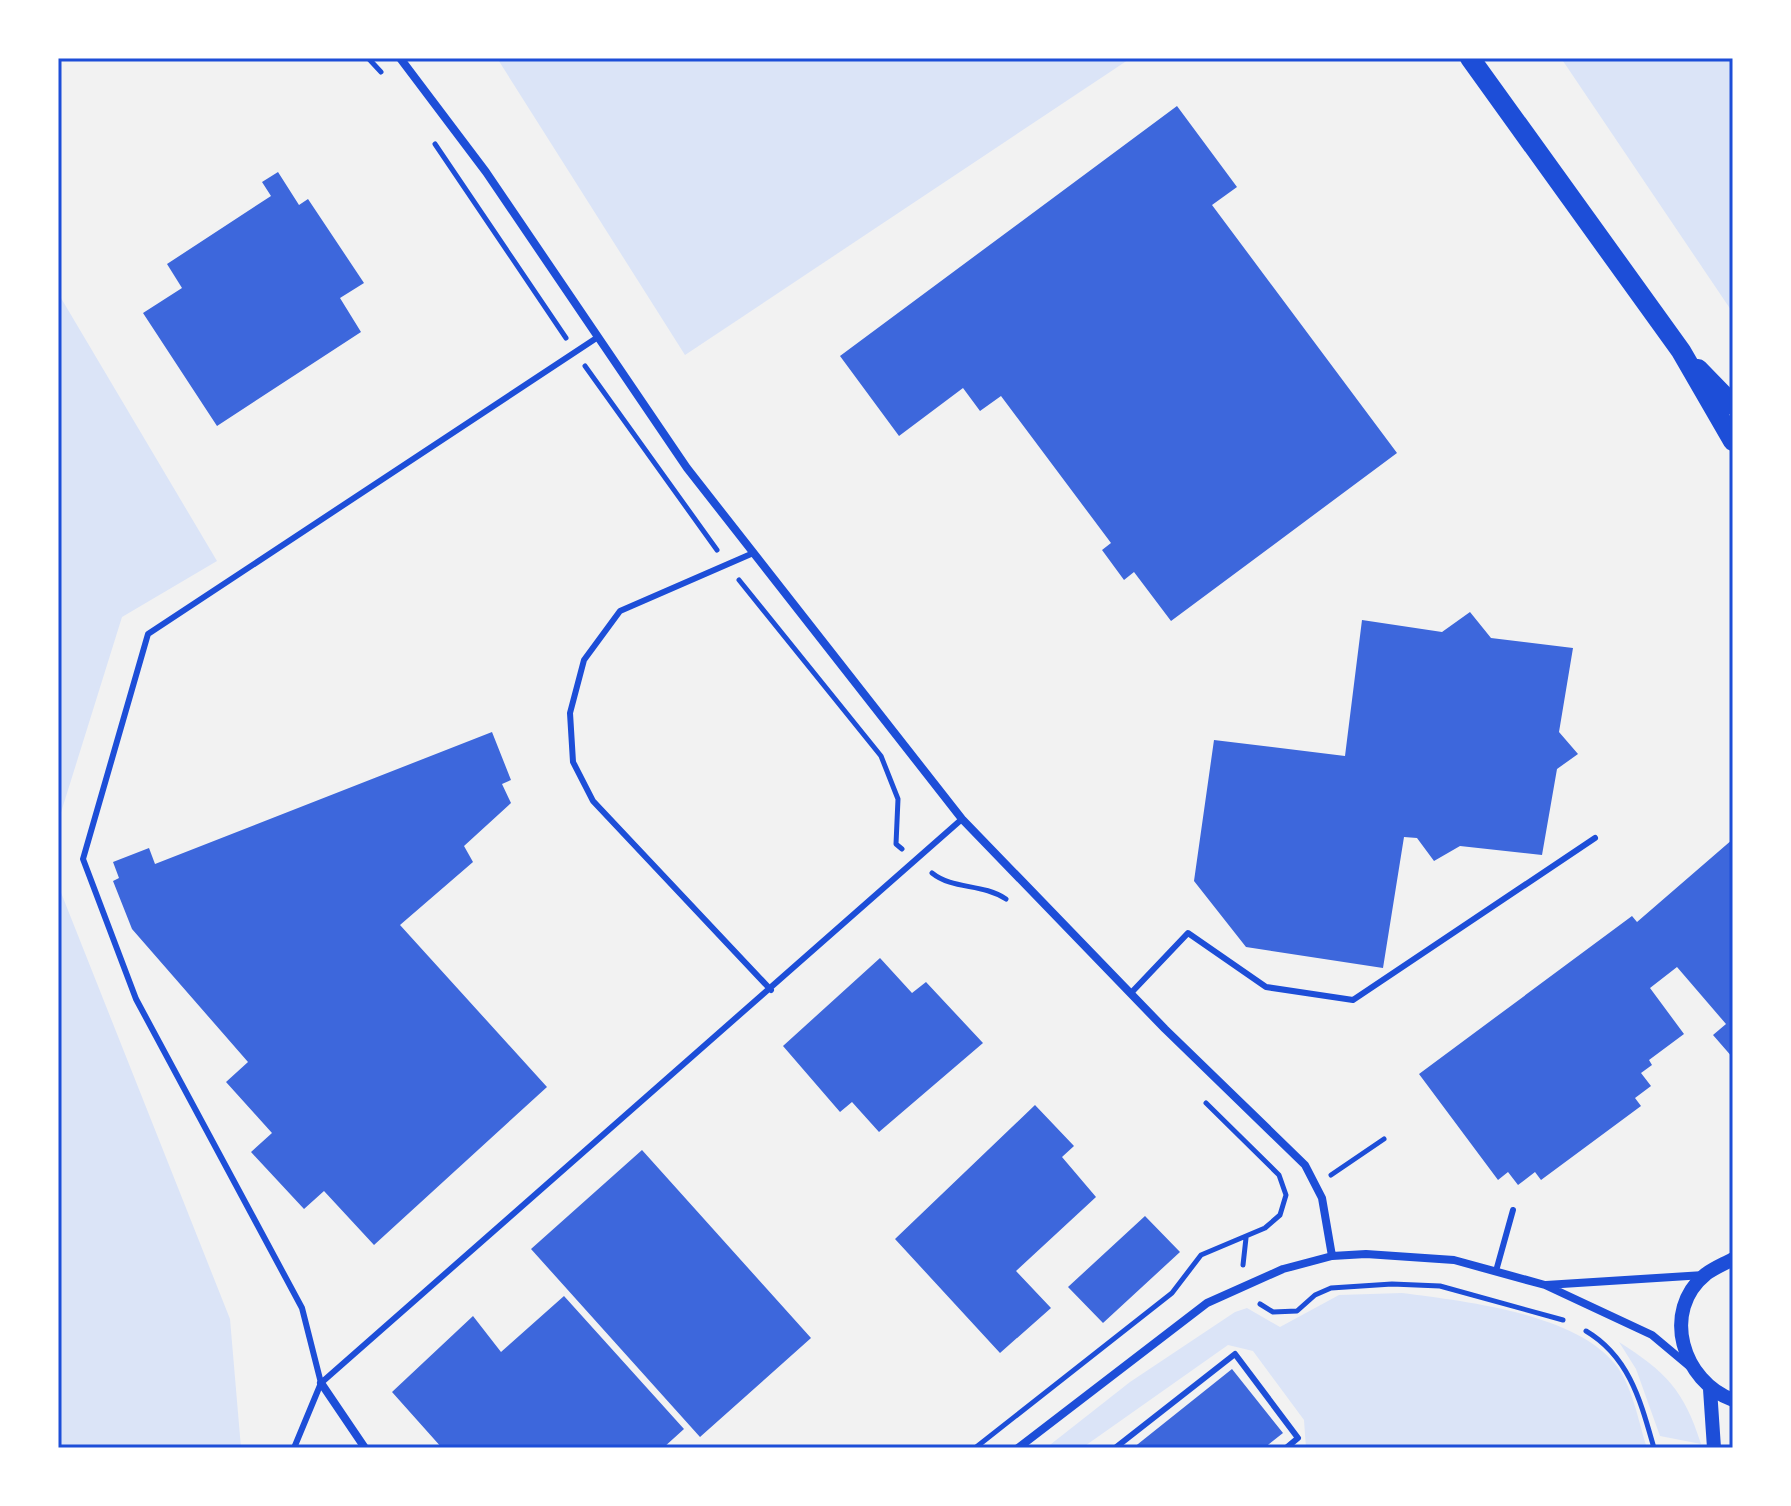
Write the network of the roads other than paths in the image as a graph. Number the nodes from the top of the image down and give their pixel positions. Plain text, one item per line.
1 (400, 58) edge
2 (1470, 58) edge
3 (598, 337) junction
4 (1681, 351) junction
5 (1733, 405) edge
6 (1733, 441) edge
7 (751, 554) junction
8 (962, 819) junction
9 (1595, 838) dead end
10 (771, 990) junction
11 (1131, 993) junction
12 (1513, 1210) dead end
13 (1332, 1256) junction
14 (1733, 1259) edge
15 (1496, 1271) junction
16 (1705, 1275) junction
17 (1545, 1285) junction
18 (1691, 1368) junction
19 (321, 1383) junction
20 (1710, 1389) junction
21 (1733, 1400) edge
22 (294, 1448) edge
23 (365, 1448) edge
24 (1018, 1448) edge
25 (1115, 1448) edge
26 (1286, 1448) edge
27 (1714, 1448) edge

1 - 3 street
2 - 4 main road
3 - 7 street
3 - 19 lane
4 - 5 main road
4 - 6 main road
7 - 8 street
7 - 10 lane
8 - 10 lane
8 - 11 street
9 - 11 lane
10 - 19 lane
11 - 13 street
12 - 15 lane
13 - 15 street
13 - 24 street
14 - 16 street
15 - 17 street
16 - 17 street
16 - 18 street
17 - 18 street
18 - 20 street
19 - 22 lane
19 - 23 street
20 - 21 street
20 - 27 street
25 - 26 lane

